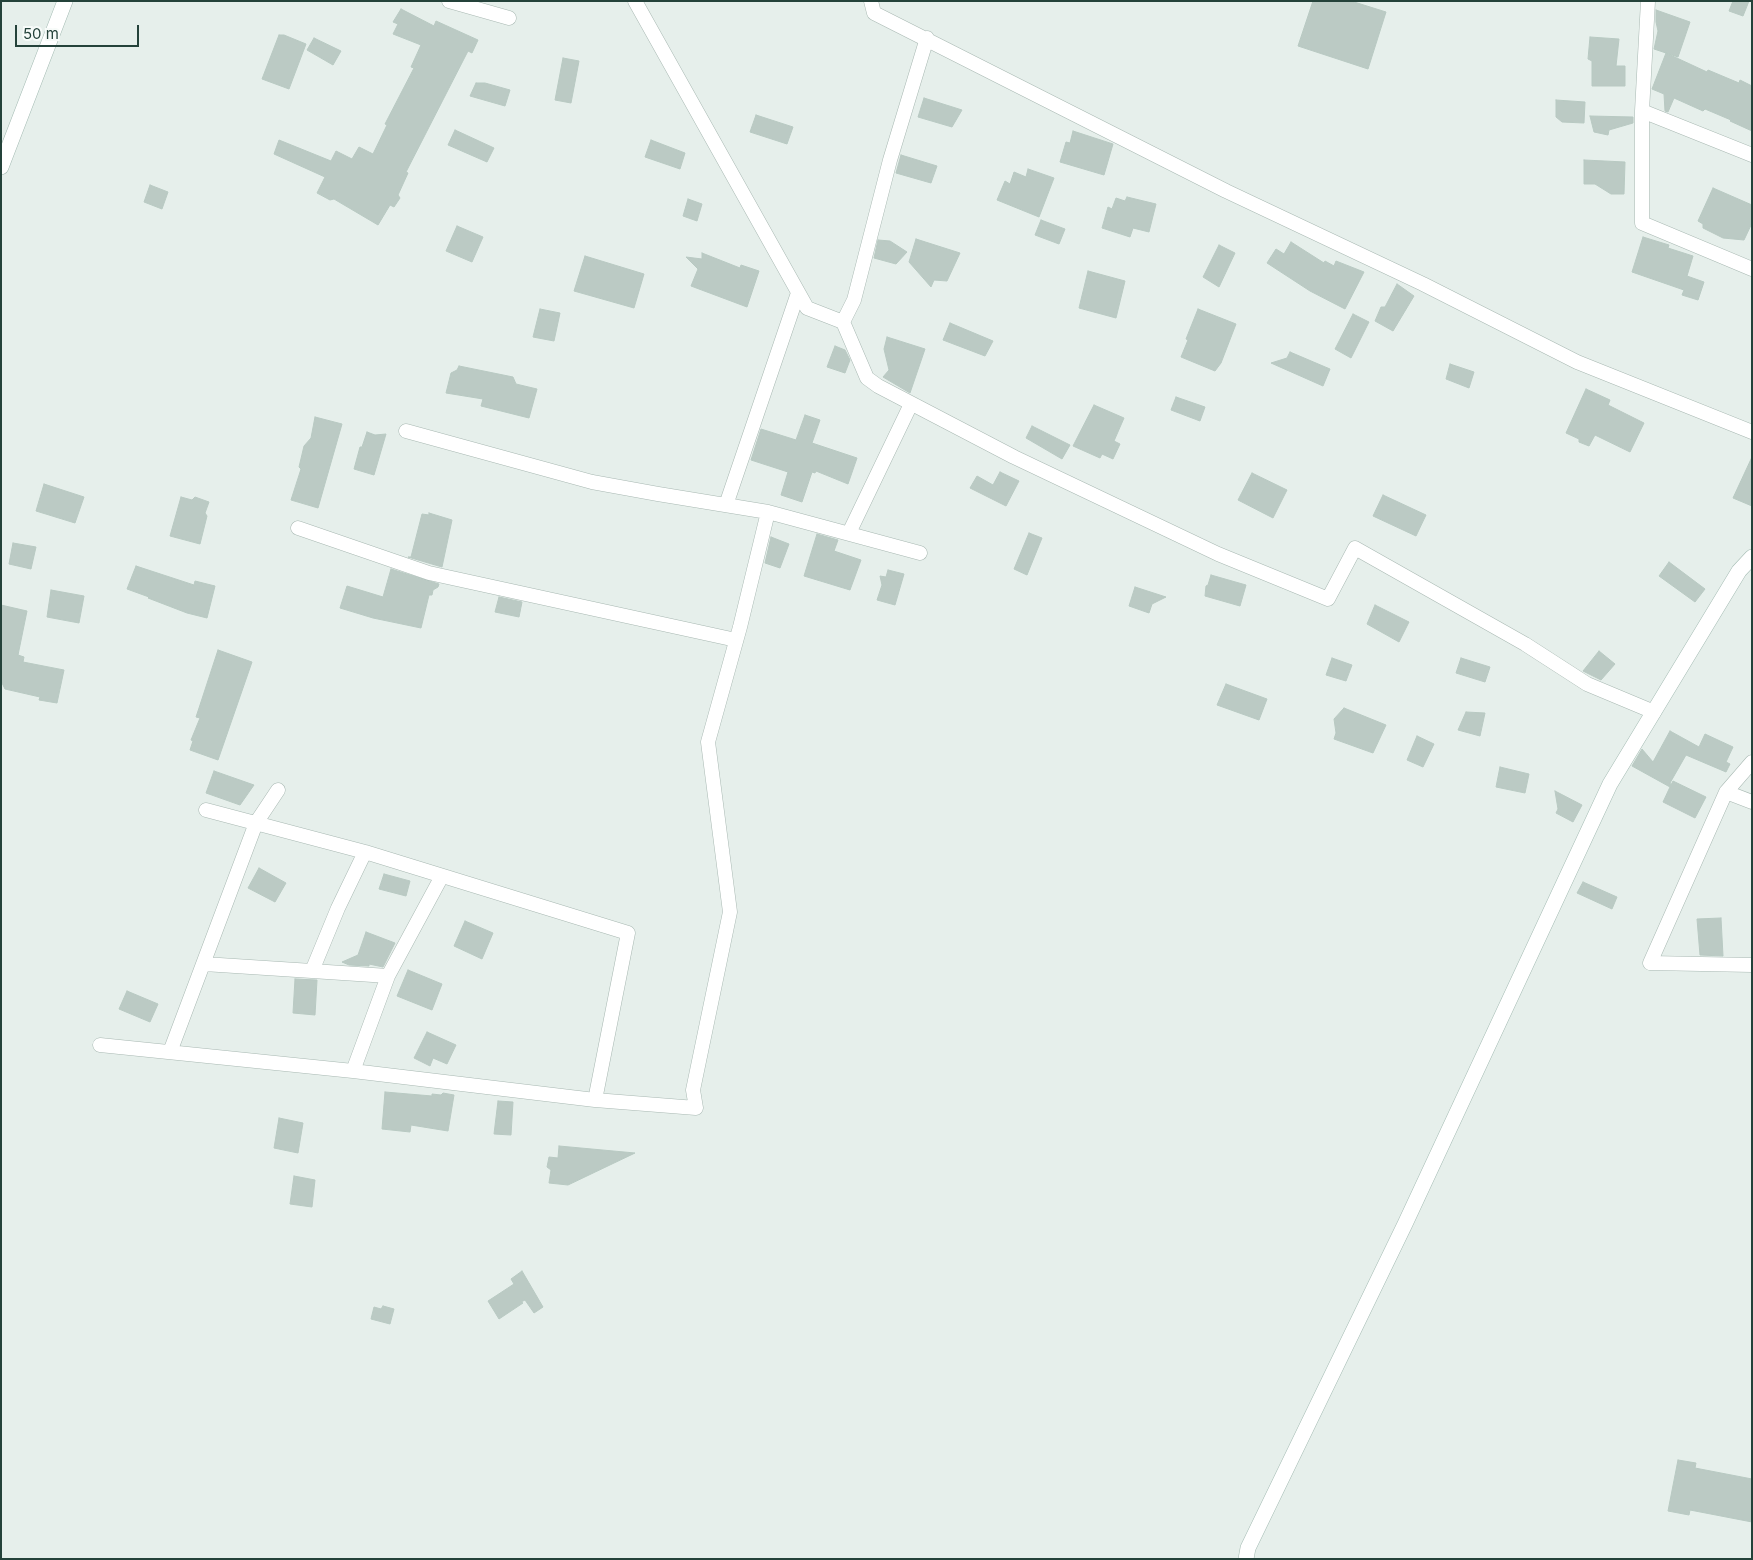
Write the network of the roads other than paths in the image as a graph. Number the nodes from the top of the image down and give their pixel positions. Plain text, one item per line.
1 (65, 1) edge
2 (449, 1) edge
3 (635, 1) edge
4 (871, 1) edge
5 (1648, 1) edge
6 (509, 18) dead end
7 (926, 38) junction
8 (1642, 111) junction
9 (1752, 155) edge
10 (1, 167) edge
11 (1752, 269) edge
12 (798, 293) junction
13 (843, 322) junction
14 (911, 404) junction
15 (406, 431) dead end
16 (1752, 432) edge
17 (726, 505) junction
18 (768, 512) junction
19 (298, 528) dead end
20 (848, 533) junction
21 (920, 553) dead end
22 (1752, 557) edge
23 (736, 640) junction
24 (1654, 712) junction
25 (1752, 762) edge
26 (278, 790) dead end
27 (1726, 792) junction
28 (1752, 802) edge
29 (206, 810) dead end
30 (256, 823) junction
31 (365, 852) junction
32 (442, 876) junction
33 (204, 964) junction
34 (1752, 965) edge
35 (312, 971) junction
36 (388, 976) junction
37 (100, 1045) dead end
38 (170, 1052) junction
39 (353, 1071) junction
40 (595, 1100) junction
41 (1246, 1559) edge

1 - 10 street
2 - 6 street
3 - 12 street
4 - 7 street
5 - 8 street
7 - 13 street
7 - 16 street
8 - 9 street
8 - 11 street
12 - 13 street
12 - 17 street
13 - 14 street
14 - 20 street
14 - 24 street
15 - 17 street
17 - 18 street
18 - 20 street
18 - 23 street
19 - 23 street
20 - 21 street
22 - 24 street
23 - 40 street
24 - 41 street
25 - 27 street
26 - 30 street
27 - 28 street
27 - 34 street
29 - 30 street
30 - 31 street
30 - 33 street
31 - 32 street
31 - 35 street
32 - 36 street
32 - 40 street
33 - 35 street
33 - 38 street
35 - 36 street
36 - 39 street
37 - 38 street
38 - 39 street
39 - 40 street

